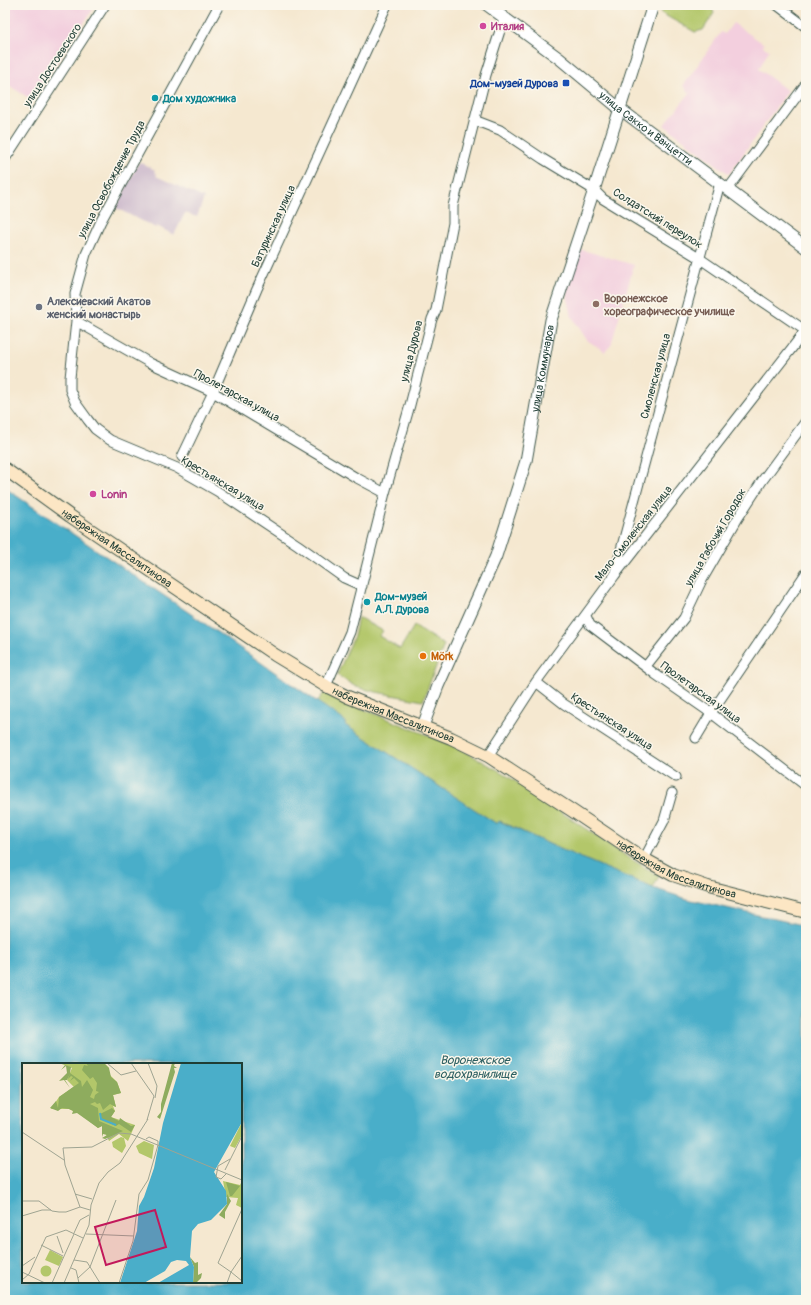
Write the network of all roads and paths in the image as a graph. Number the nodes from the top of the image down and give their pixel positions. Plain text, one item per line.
1 (106, 5) edge
2 (219, 5) edge
3 (387, 5) edge
4 (487, 5) edge
5 (653, 5) edge
6 (777, 5) edge
7 (504, 18) junction
8 (806, 27) edge
9 (806, 84) edge
10 (620, 109) junction
11 (474, 120) junction
12 (5, 159) edge
13 (724, 186) junction
14 (594, 190) junction
15 (806, 248) edge
16 (699, 258) junction
17 (76, 321) junction
18 (806, 331) edge
19 (70, 378) joint
20 (213, 392) junction
21 (806, 421) edge
22 (182, 457) dead end
23 (5, 469) edge
24 (385, 493) junction
25 (806, 573) edge
26 (614, 575) junction
27 (362, 586) junction
28 (586, 616) junction
29 (646, 666) junction
30 (536, 682) junction
31 (326, 686) junction
32 (711, 713) junction
33 (423, 726) junction
34 (696, 738) dead end
35 (488, 756) junction
36 (676, 777) dead end
37 (806, 786) edge
38 (672, 793) dead end
39 (644, 859) junction
40 (806, 912) edge

1 - 12 street, улица Достоевского
2 - 17 street, улица Освобождение Труда
3 - 20 street, Батуринская улица
4 - 7 street, улица Сакко и Ванцетти
5 - 10 street, улица Коммунаров
6 - 8 street
7 - 10 street, улица Сакко и Ванцетти
7 - 11 street, улица Дурова
9 - 13 street, Смоленская улица
10 - 13 street, улица Сакко и Ванцетти
10 - 14 street, улица Коммунаров
11 - 14 street, Солдатский переулок
11 - 24 street, улица Дурова
13 - 15 street, улица Сакко и Ванцетти
13 - 16 street, Смоленская улица
14 - 16 street, Солдатский переулок
14 - 33 street, улица Коммунаров
16 - 18 street, Солдатский переулок
16 - 26 street, Смоленская улица
17 - 19 street, улица Освобождение Труда
17 - 20 street, Пролетарская улица
18 - 26 street, Мало-Смоленская улица
19 - 27 street, Крестьянская улица
20 - 22 street, Батуринская улица
20 - 24 street, Пролетарская улица
21 - 29 street, улица Рабочий Городок
23 - 31 main road, набережная Массалитинова
24 - 27 street, улица Дурова
25 - 32 street
26 - 28 street, Мало-Смоленская улица
27 - 31 street, улица Дурова
28 - 29 street, Пролетарская улица
28 - 30 street, Мало-Смоленская улица
29 - 32 street, Пролетарская улица
30 - 35 street, Мало-Смоленская улица
30 - 36 street, Крестьянская улица
31 - 33 main road, набережная Массалитинова
32 - 34 street
32 - 37 street, Пролетарская улица
33 - 35 main road, набережная Массалитинова
35 - 39 main road, набережная Массалитинова
38 - 39 street
39 - 40 main road, набережная Массалитинова

